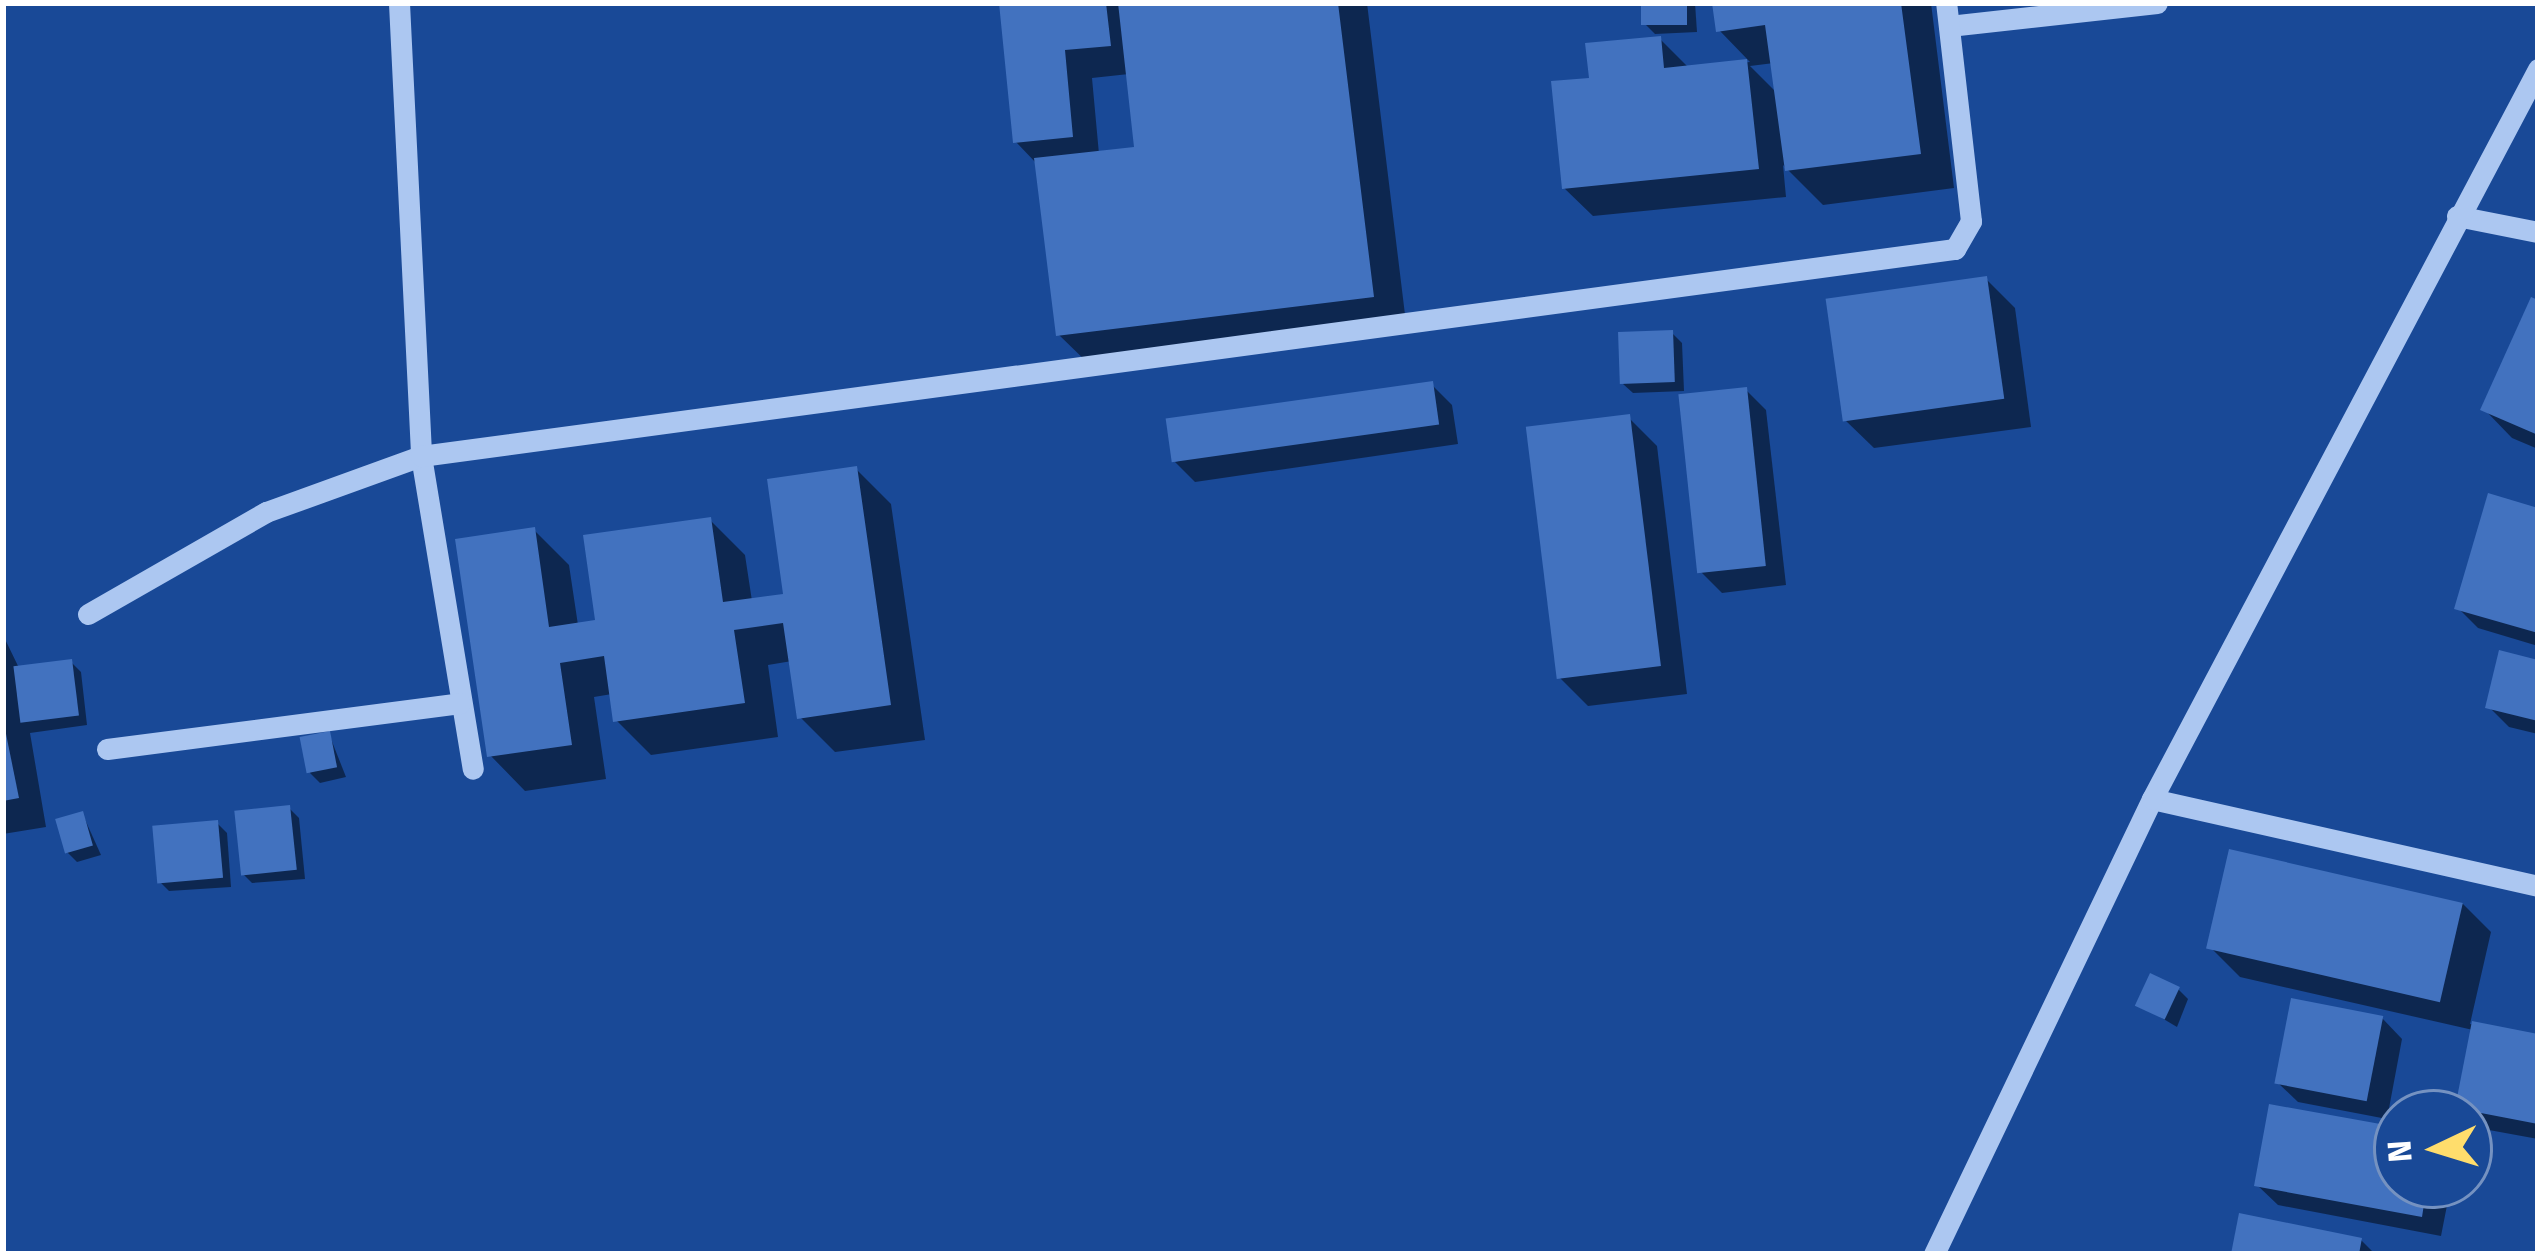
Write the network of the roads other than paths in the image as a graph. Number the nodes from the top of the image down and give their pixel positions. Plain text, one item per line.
1 (399, 3) edge
2 (1946, 3) edge
3 (2157, 3) edge
4 (2112, 5) edge
5 (1949, 26) junction
6 (2538, 69) edge
7 (2457, 216) junction
8 (2538, 232) edge
9 (421, 456) junction
10 (88, 614) dead end
11 (460, 703) junction
12 (107, 749) dead end
13 (473, 769) dead end
14 (2152, 800) junction
15 (2538, 886) edge
16 (1934, 1254) edge

1 - 9 street
2 - 5 street
3 - 4 street
4 - 5 street
5 - 9 street
6 - 7 street
7 - 8 street
7 - 14 street
9 - 10 street
9 - 11 street
11 - 12 street
11 - 13 street
14 - 15 street
14 - 16 street

